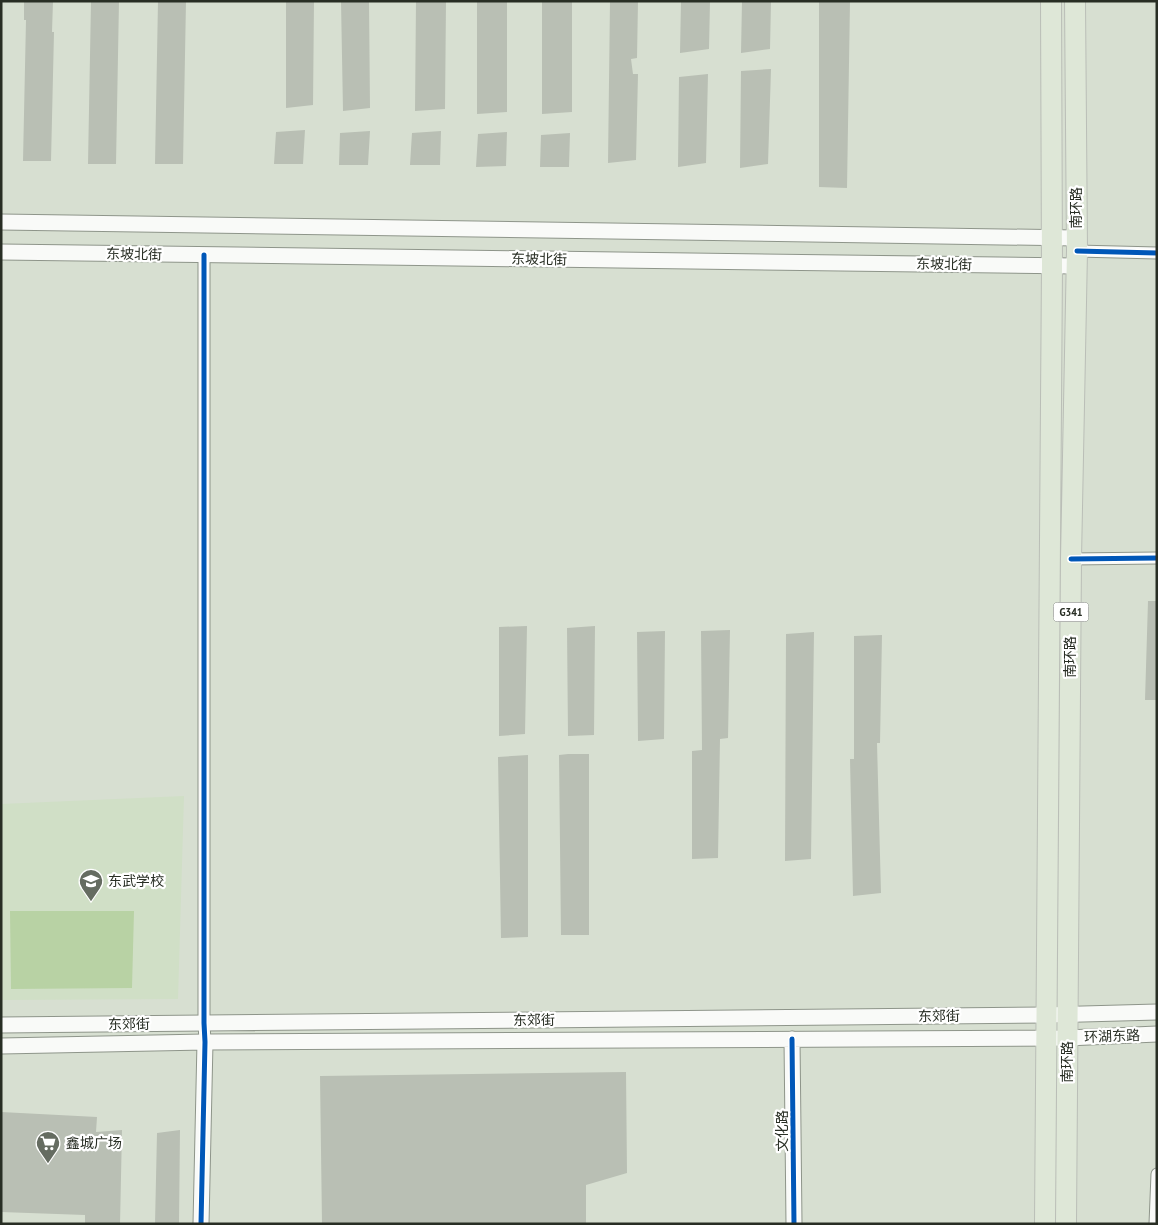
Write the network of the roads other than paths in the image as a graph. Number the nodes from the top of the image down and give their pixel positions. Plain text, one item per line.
1 (1051, 1) edge
2 (1074, 1) edge
3 (1, 222) edge
4 (1051, 237) junction
5 (1, 252) edge
6 (1076, 252) junction
7 (1157, 253) edge
8 (204, 255) junction
9 (1052, 266) junction
10 (1157, 558) edge
11 (1071, 559) junction
12 (1157, 1012) edge
13 (1068, 1014) junction
14 (1046, 1015) junction
15 (204, 1023) junction
16 (1, 1025) edge
17 (1157, 1034) edge
18 (1046, 1038) junction
19 (1067, 1038) junction
20 (792, 1039) junction
21 (205, 1042) junction
22 (1, 1046) edge
23 (1157, 1174) edge
24 (201, 1224) edge
25 (794, 1224) edge
26 (1045, 1224) edge
27 (1066, 1224) edge
28 (1155, 1224) edge

1 - 4 highway, 南环路 / G341
2 - 6 highway, 南环路 / G341
3 - 4 main road, 东坡北街
4 - 6 main road, 东坡北街
4 - 9 highway, 南环路 / G341
5 - 8 main road, 东坡北街
6 - 7 street
6 - 9 main road, 东坡北街
6 - 11 highway, 南环路 / G341
8 - 9 main road, 东坡北街
8 - 15 street
9 - 14 highway, 南环路 / G341
10 - 11 street
11 - 13 highway, 南环路 / G341
12 - 13 main road, 环湖东路
13 - 14 main road, 东郊街
13 - 19 highway, 南环路 / G341
14 - 15 main road, 东郊街
14 - 18 highway, 南环路 / G341
15 - 16 main road, 东郊街
15 - 21 street
17 - 19 main road, 环湖东路
18 - 19 main road, 东郊街
18 - 20 main road, 东郊街
18 - 26 highway, 南环路 / G341
19 - 27 highway, 南环路 / G341
20 - 21 main road, 东郊街
20 - 25 main road, 文化路
21 - 22 main road, 东郊街
21 - 24 main road
23 - 28 street

